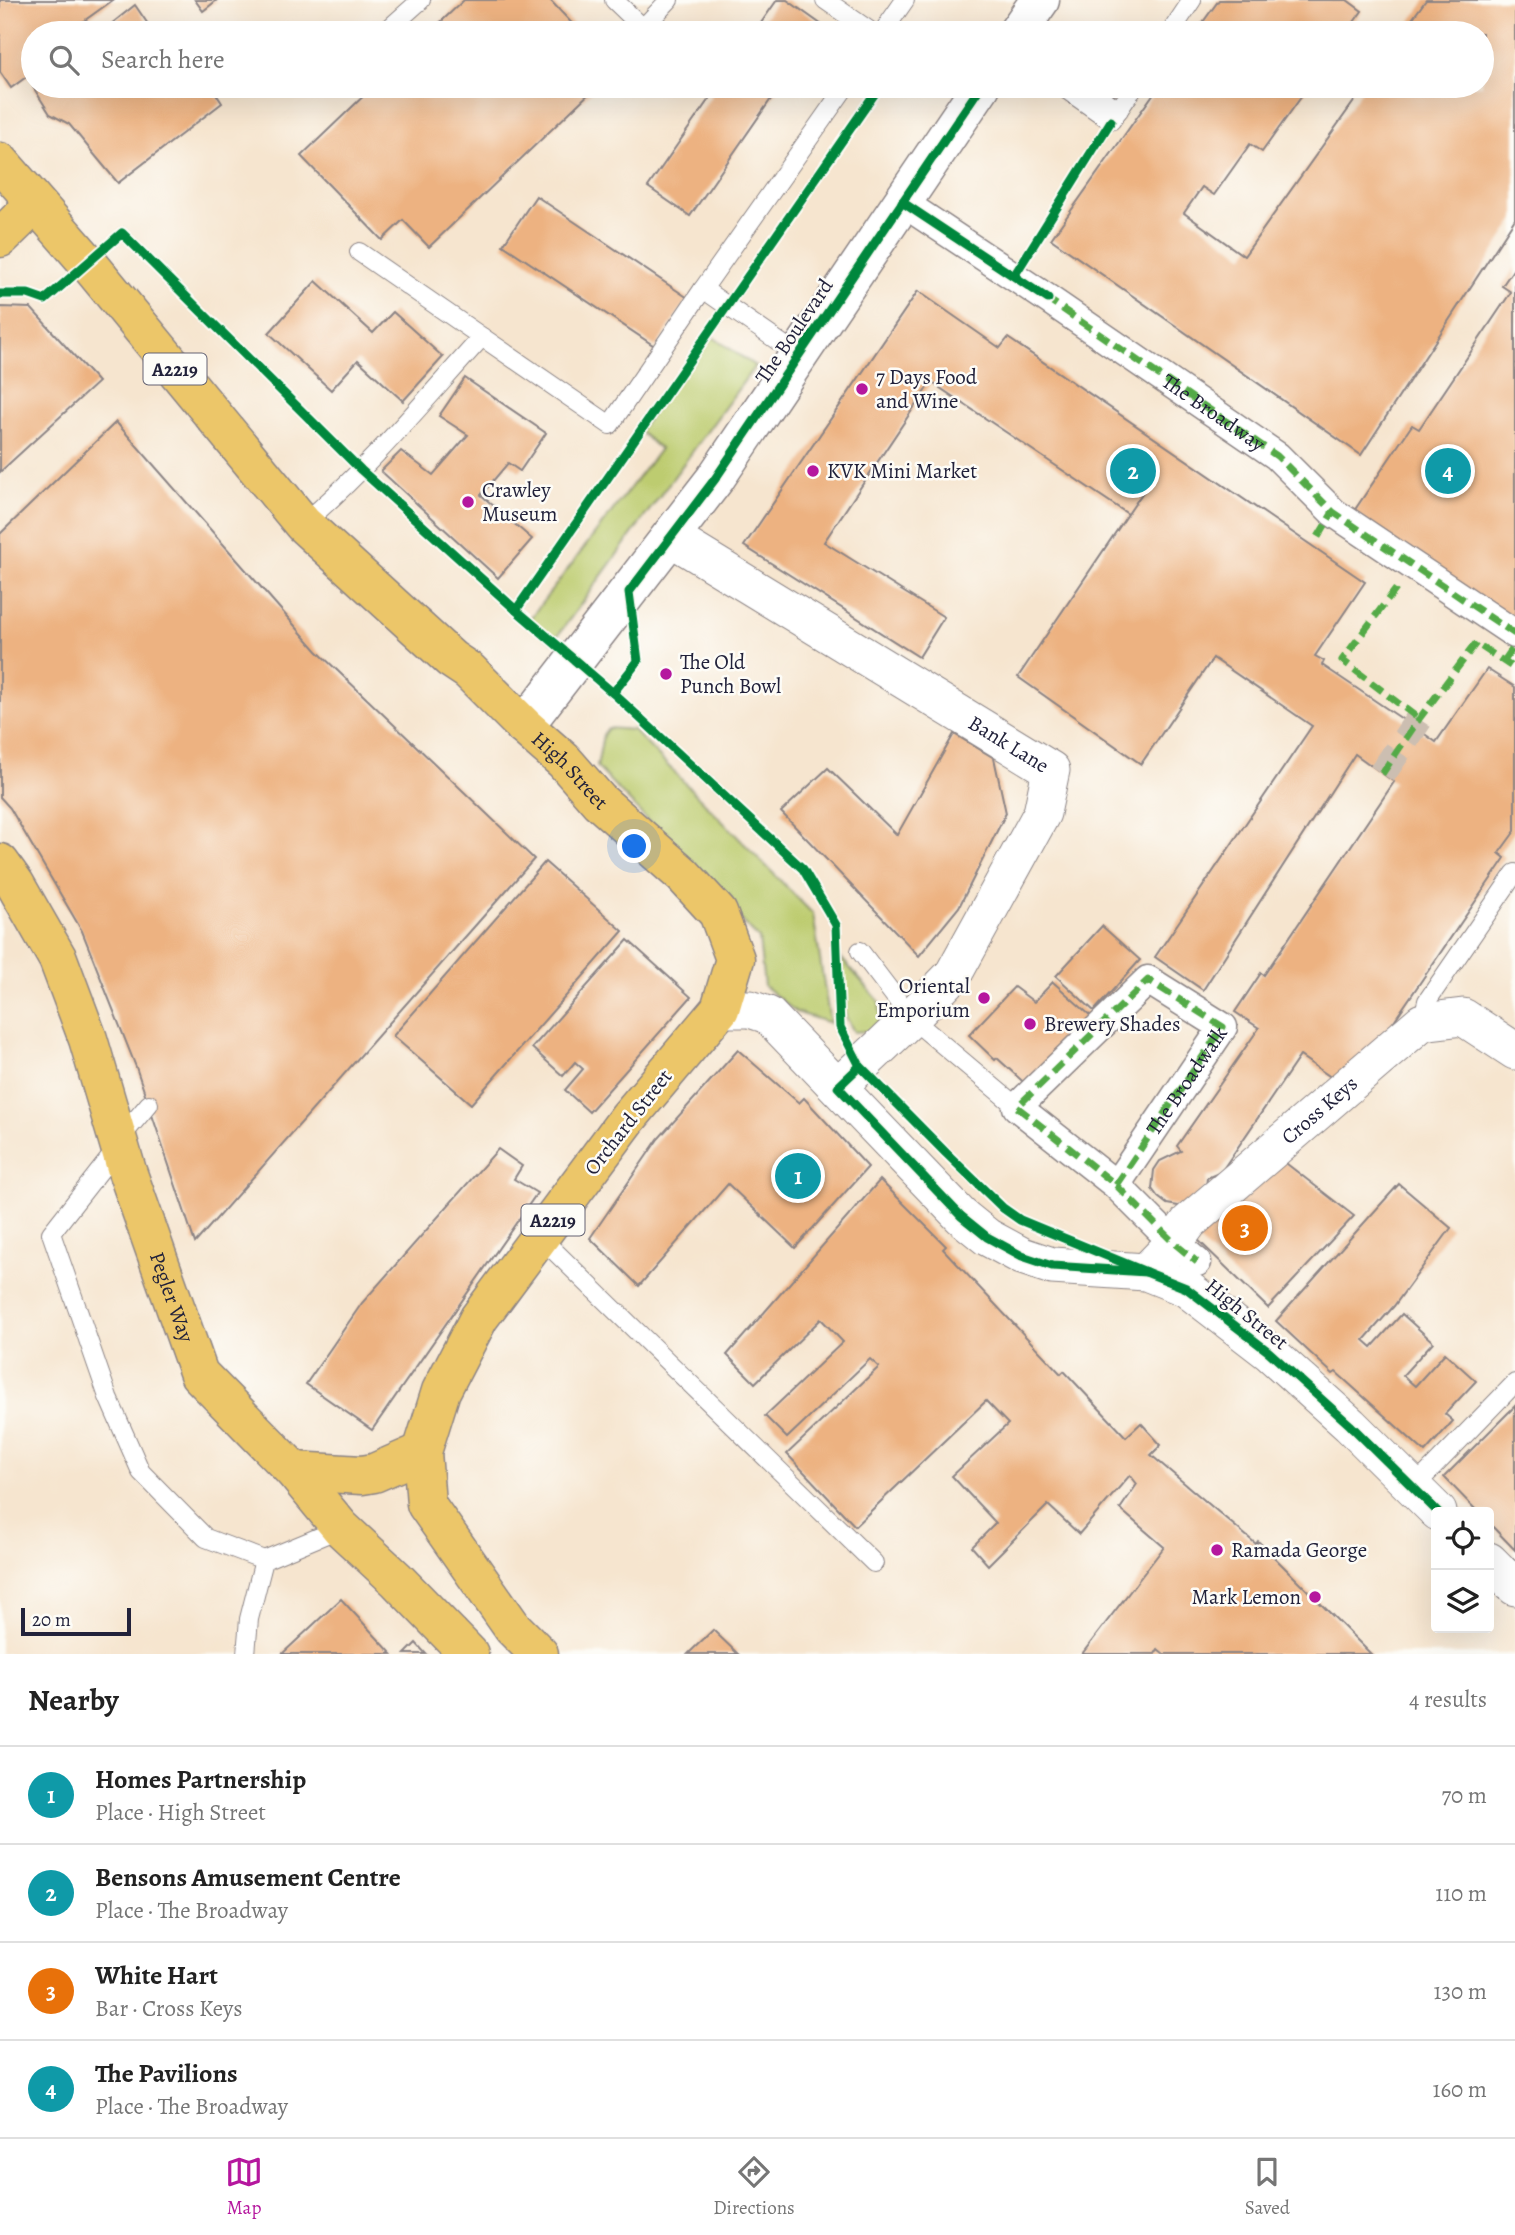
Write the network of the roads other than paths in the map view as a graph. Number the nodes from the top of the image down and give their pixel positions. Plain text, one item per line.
1 (421, 0) edge
2 (614, 0) edge
3 (669, 0) edge
4 (825, 0) edge
5 (905, 0) edge
6 (1040, 0) edge
7 (1192, 0) edge
8 (397, 21) edge
9 (636, 21) edge
10 (650, 21) edge
11 (856, 21) edge
12 (890, 21) edge
13 (1025, 21) edge
14 (1178, 21) edge
15 (837, 98) edge
16 (973, 98) edge
17 (1083, 98) edge
18 (1097, 98) edge
19 (1127, 98) edge
20 (1115, 116) junction
21 (0, 162) edge
22 (902, 202) junction
23 (36, 204) junction
24 (0, 237) edge
25 (359, 252) dead end
26 (703, 289) junction
27 (482, 337) junction
28 (799, 355) junction
29 (303, 524) junction
30 (670, 537) junction
31 (1515, 634) edge
32 (524, 726) junction
33 (0, 863) edge
34 (1515, 873) edge
35 (860, 951) dead end
36 (720, 1009) junction
37 (911, 1018) junction
38 (1422, 1022) junction
39 (1515, 1051) edge
40 (838, 1087) junction
41 (149, 1104) dead end
42 (1017, 1107) junction
43 (124, 1158) junction
44 (1116, 1185) junction
45 (540, 1237) junction
46 (1185, 1253) junction
47 (1146, 1272) junction
48 (1515, 1383) edge
49 (422, 1452) junction
50 (294, 1471) junction
51 (1425, 1500) edge
52 (341, 1528) junction
53 (264, 1560) junction
54 (874, 1563) dead end
55 (1494, 1567) edge
56 (1515, 1587) edge
57 (246, 1654) edge
58 (469, 1654) edge
59 (539, 1654) edge

1 - 8 lane
2 - 9 lane
3 - 10 lane
4 - 11 lane
5 - 12 lane
6 - 13 street
7 - 14 lane
15 - 26 lane
16 - 22 street, The Boulevard
17 - 20 lane
18 - 20 lane
19 - 20 lane
21 - 23 main road, High Street / A2219
22 - 28 street, The Boulevard
22 - 31 street, The Broadway
23 - 24 main road
23 - 29 main road, High Street / A2219
25 - 27 lane
26 - 27 lane
26 - 28 lane, The Boulevard
27 - 29 lane
28 - 30 street, The Boulevard
29 - 32 main road, High Street / A2219
30 - 32 street, The Boulevard
30 - 37 street, Bank Lane
32 - 36 main road, High Street / A2219
33 - 43 main road, Pegler Way
34 - 38 lane
35 - 37 lane
36 - 40 street, High Street
36 - 45 main road, Orchard Street / A2219
37 - 40 street, Bank Lane
37 - 42 lane
38 - 39 street
38 - 46 street, Cross Keys
40 - 47 street, High Street
41 - 43 lane
42 - 44 street
42 - 44 street, The Broadwalk
43 - 50 main road, Pegler Way
43 - 53 lane
44 - 46 street
45 - 49 main road, Orchard Street / A2219
45 - 54 lane
46 - 47 street, Cross Keys
47 - 51 street, High Street
48 - 51 lane
49 - 50 main road
49 - 59 main road, A2219
50 - 52 main road, Pegler Way
52 - 53 lane
52 - 58 main road, Pegler Way
53 - 57 lane
55 - 56 street

